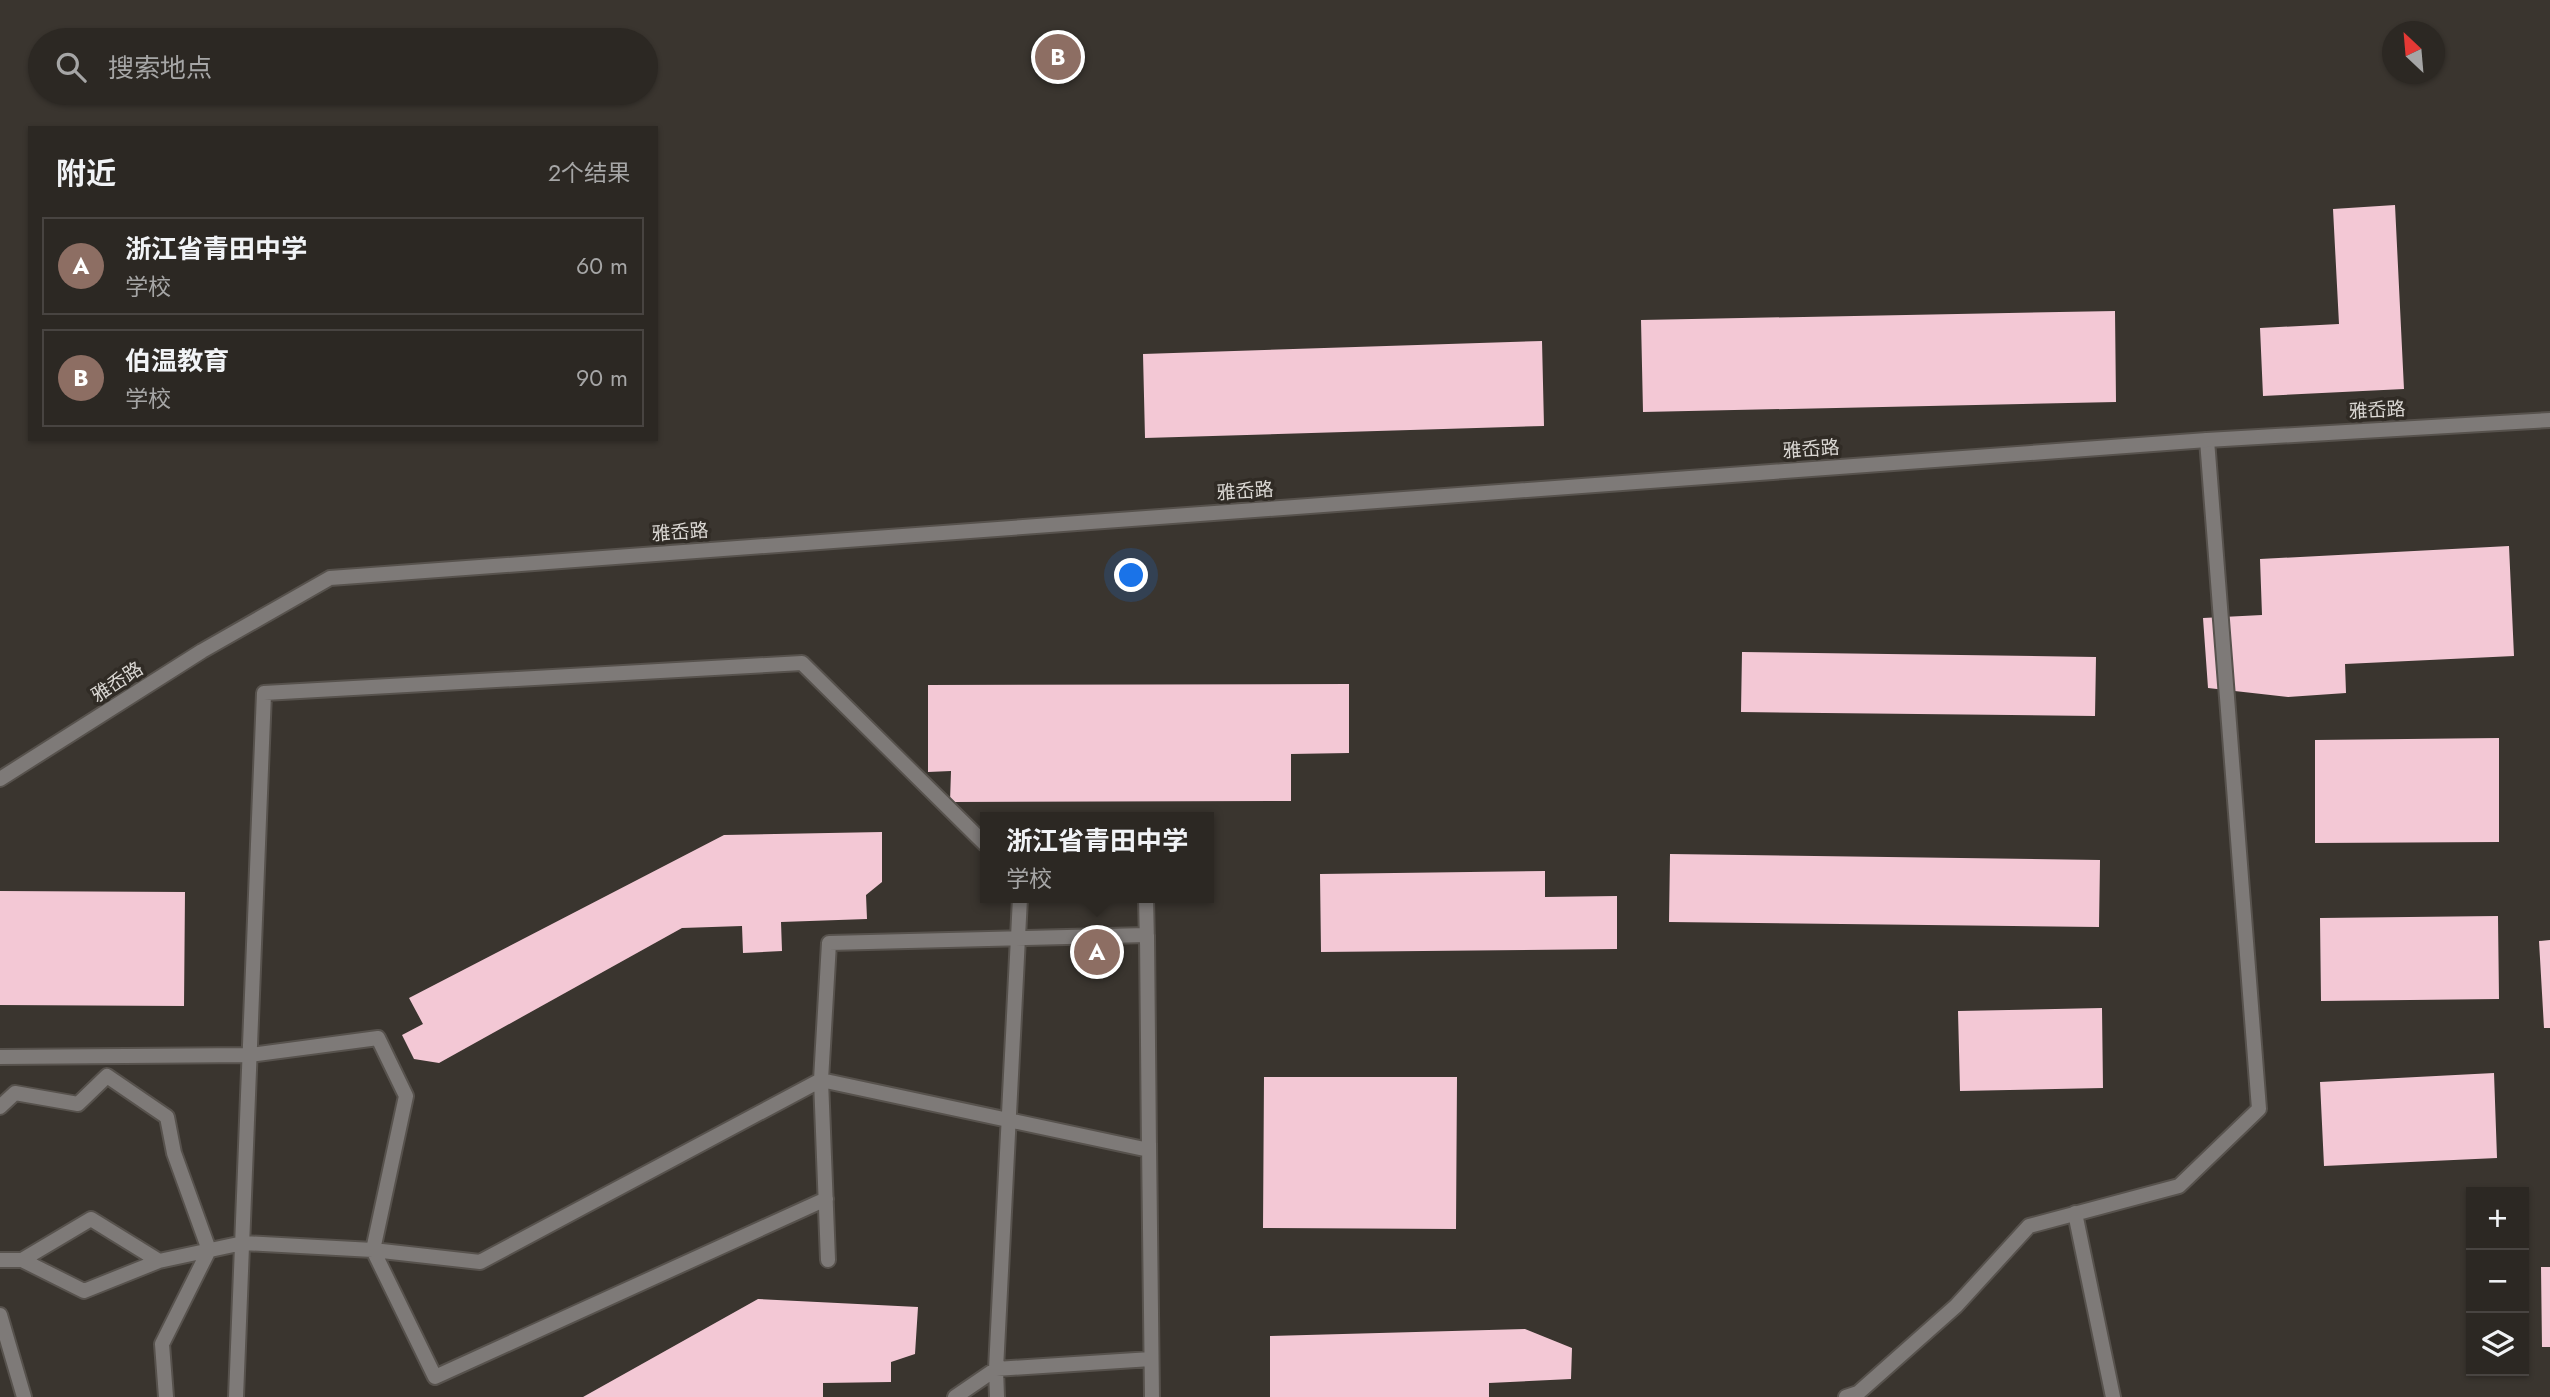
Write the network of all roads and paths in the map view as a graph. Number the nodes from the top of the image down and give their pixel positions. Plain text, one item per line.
1 (2550, 419) edge
2 (2207, 440) junction
3 (0, 779) edge
4 (980, 839) edge
5 (1020, 903) edge
6 (1146, 903) edge
7 (1147, 935) junction
8 (1018, 938) junction
9 (250, 1055) junction
10 (0, 1058) edge
11 (821, 1080) junction
12 (0, 1107) edge
13 (1009, 1120) junction
14 (1149, 1150) junction
15 (826, 1199) junction
16 (2075, 1213) junction
17 (243, 1243) junction
18 (209, 1250) junction
19 (373, 1250) junction
20 (0, 1260) edge
21 (22, 1260) junction
22 (828, 1260) dead end
23 (159, 1261) junction
24 (0, 1315) edge
25 (1151, 1359) junction
26 (996, 1369) junction
27 (24, 1397) edge
28 (166, 1397) edge
29 (236, 1397) edge
30 (954, 1397) edge
31 (998, 1397) edge
32 (1152, 1397) edge
33 (1846, 1397) edge
34 (2113, 1397) edge

1 - 2 street, 雅岙路
2 - 3 street, 雅岙路
2 - 16 street
4 - 9 street
5 - 8 street
6 - 7 street
7 - 8 street
7 - 14 street
8 - 11 street
8 - 13 street
9 - 10 street
9 - 17 street
9 - 19 street
11 - 13 street
11 - 15 street
11 - 19 street
12 - 18 street
13 - 14 street
13 - 26 street
14 - 25 street
15 - 19 street
15 - 22 street
16 - 33 street
16 - 34 street
17 - 18 street
17 - 19 street
17 - 29 street
18 - 23 street
18 - 28 street
20 - 21 street
21 - 23 street
21 - 23 street
24 - 27 street
25 - 26 street
25 - 32 street
26 - 30 street
26 - 31 street

